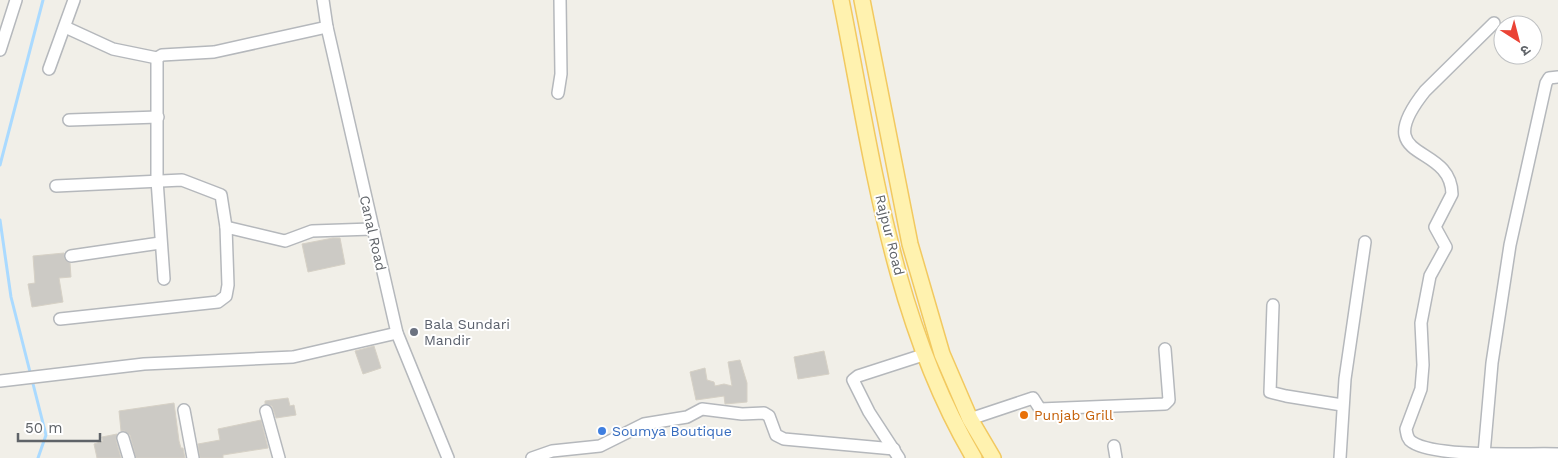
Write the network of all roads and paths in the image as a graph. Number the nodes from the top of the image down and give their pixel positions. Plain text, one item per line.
1 (16, 0) edge
2 (74, 0) edge
3 (323, 0) edge
4 (560, 0) edge
5 (841, 0) edge
6 (862, 0) edge
7 (1493, 24) edge
8 (65, 27) junction
9 (327, 27) junction
10 (0, 50) edge
11 (157, 58) junction
12 (49, 69) dead end
13 (1558, 77) edge
14 (558, 93) dead end
15 (158, 117) junction
16 (69, 120) dead end
17 (157, 180) junction
18 (56, 186) dead end
19 (226, 227) junction
20 (372, 229) junction
21 (1365, 242) dead end
22 (160, 243) junction
23 (71, 256) dead end
24 (164, 278) dead end
25 (1273, 305) dead end
26 (60, 319) dead end
27 (396, 333) junction
28 (1165, 349) dead end
29 (923, 355) junction
30 (0, 381) edge
31 (1342, 405) junction
32 (184, 410) dead end
33 (266, 411) dead end
34 (970, 419) junction
35 (979, 436) junction
36 (123, 438) dead end
37 (964, 442) junction
38 (1114, 446) dead end
39 (896, 454) edge
40 (1484, 454) junction
41 (1558, 454) edge
42 (1454, 456) edge
43 (129, 458) edge
44 (192, 458) edge
45 (279, 458) edge
46 (448, 458) edge
47 (532, 458) edge
48 (974, 458) edge
49 (993, 458) edge
50 (1116, 458) edge
51 (1340, 458) edge

1 - 10 street
2 - 8 street
3 - 9 street, Canal Road
4 - 14 street
5 - 29 main road, Rajpur Road
6 - 34 main road, Rajpur Road
7 - 42 street
8 - 11 street
8 - 12 street
9 - 11 street
9 - 20 street, Canal Road
11 - 15 street
13 - 40 street
15 - 16 street
15 - 17 street
17 - 18 street
17 - 19 street
17 - 22 street
19 - 20 street
19 - 26 street
20 - 27 street, Canal Road
21 - 31 street
22 - 23 street
22 - 24 street
25 - 31 street
27 - 30 street
27 - 46 street, Canal Road
28 - 34 street
29 - 37 main road, Rajpur Road
29 - 39 street
31 - 51 street
32 - 44 street
33 - 45 street
34 - 35 main road, Rajpur Road
35 - 37 main road
35 - 49 main road, Rajpur Road
36 - 43 street
37 - 48 main road, Rajpur Road
38 - 50 street
39 - 47 street
40 - 41 street
40 - 42 street

